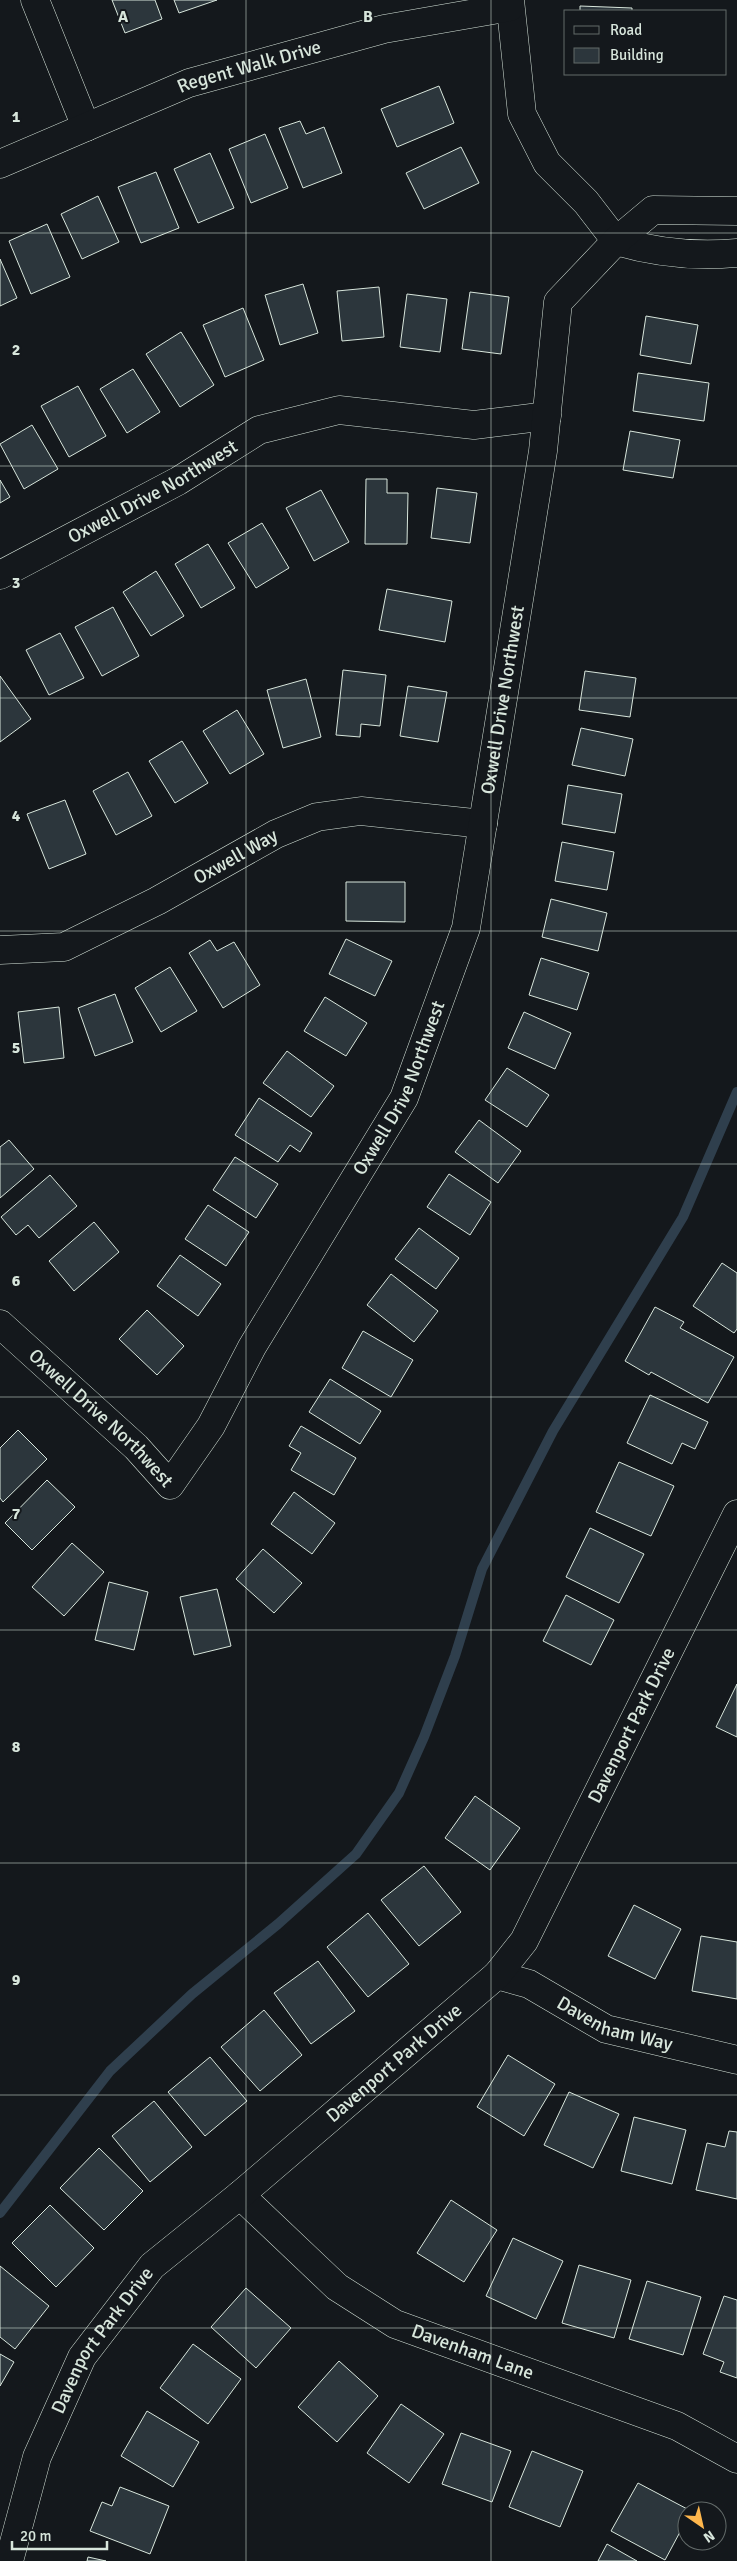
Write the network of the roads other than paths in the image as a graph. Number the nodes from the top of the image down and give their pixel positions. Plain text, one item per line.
1 (36, 0) edge
2 (510, 4) edge
3 (86, 127) junction
4 (0, 164) edge
5 (737, 211) edge
6 (616, 241) junction
7 (737, 253) edge
8 (547, 416) junction
9 (0, 575) edge
10 (483, 824) junction
11 (0, 950) edge
12 (0, 1324) edge
13 (736, 1520) edge
14 (497, 1975) junction
15 (737, 2060) edge
16 (240, 2195) junction
17 (737, 2459) edge
18 (9, 2561) edge

1 - 3 street
2 - 3 street, Regent Walk Drive
2 - 6 street, Regent Walk Drive
3 - 4 street, Regent Walk Drive
5 - 6 street, Oxwell Drive Northwest
6 - 7 street
6 - 8 street, Oxwell Drive Northwest
8 - 9 street, Oxwell Drive Northwest
8 - 10 street, Oxwell Drive Northwest
10 - 11 street, Oxwell Way
10 - 12 street, Oxwell Drive Northwest
13 - 14 street, Davenport Park Drive
14 - 15 street, Davenham Way
14 - 16 street, Davenport Park Drive
16 - 17 street, Davenham Lane
16 - 18 street, Davenport Park Drive

